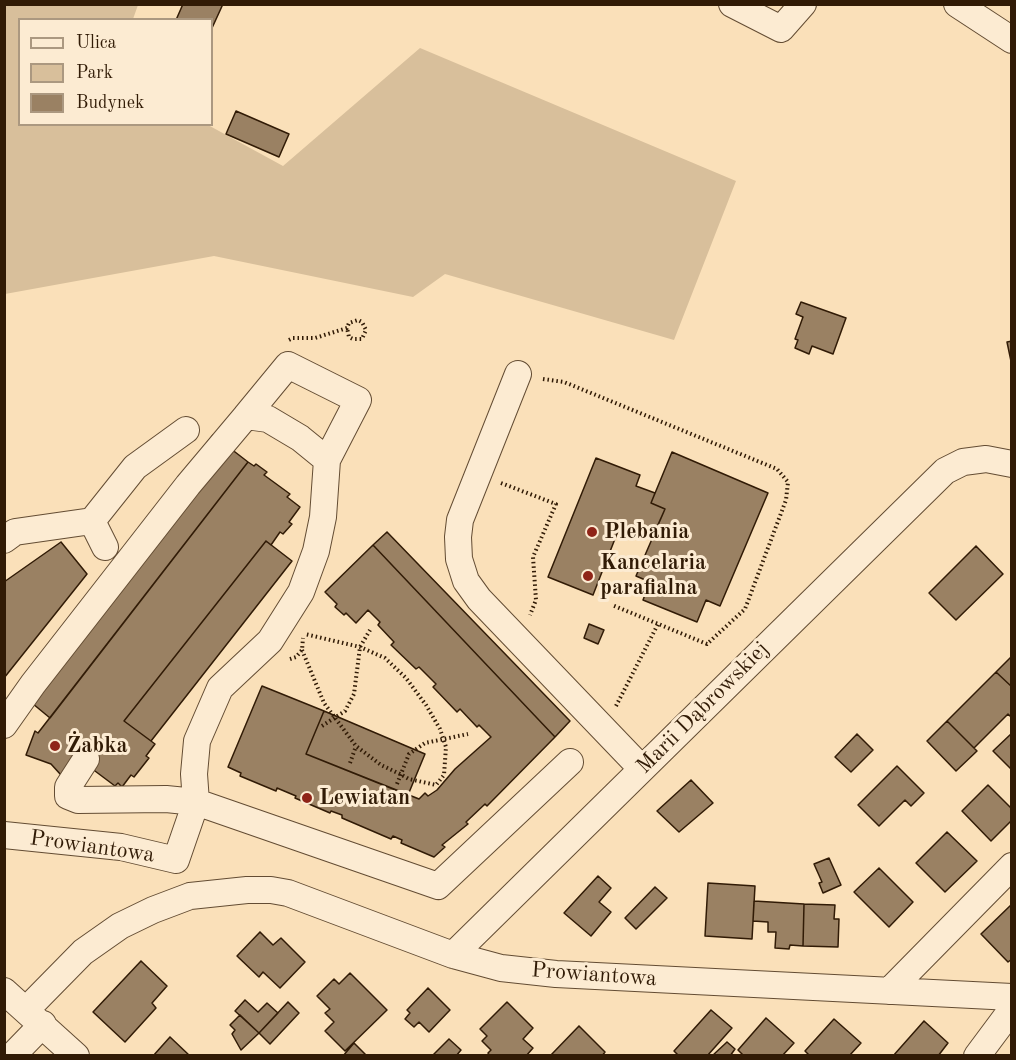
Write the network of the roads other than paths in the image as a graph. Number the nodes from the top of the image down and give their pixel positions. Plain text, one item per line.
1 (732, 4) edge
2 (803, 4) edge
3 (957, 4) edge
4 (1011, 40) edge
5 (518, 374) road end
6 (246, 416) junction
7 (186, 430) dead end
8 (327, 460) junction
9 (1011, 464) edge
10 (92, 521) junction
11 (4, 540) edge
12 (105, 547) dead end
13 (4, 725) edge
14 (86, 759) dead end
15 (570, 762) dead end
16 (642, 769) junction
17 (196, 802) junction
18 (4, 835) edge
19 (176, 860) junction
20 (1011, 866) edge
21 (190, 896) junction
22 (453, 955) junction
23 (4, 991) edge
24 (889, 991) junction
25 (1011, 997) edge
26 (1011, 1009) edge
27 (34, 1017) junction
28 (12, 1056) edge
29 (76, 1056) edge
30 (977, 1056) edge

1 - 2 street
3 - 4 street
5 - 16 street
6 - 8 street
6 - 8 street
6 - 13 street
7 - 10 street
8 - 17 street
9 - 16 street, Marii Dąbrowskiej
10 - 11 street
10 - 12 street
14 - 17 street
15 - 17 street
16 - 22 street, Marii Dąbrowskiej
17 - 19 street
18 - 19 street, Prowiantowa
19 - 21 street, Prowiantowa
20 - 24 street
21 - 22 street, Prowiantowa
21 - 27 street, Prowiantowa
22 - 24 street, Prowiantowa
23 - 27 street
24 - 25 street, Prowiantowa
26 - 30 street
27 - 28 street, Prowiantowa
27 - 29 street

